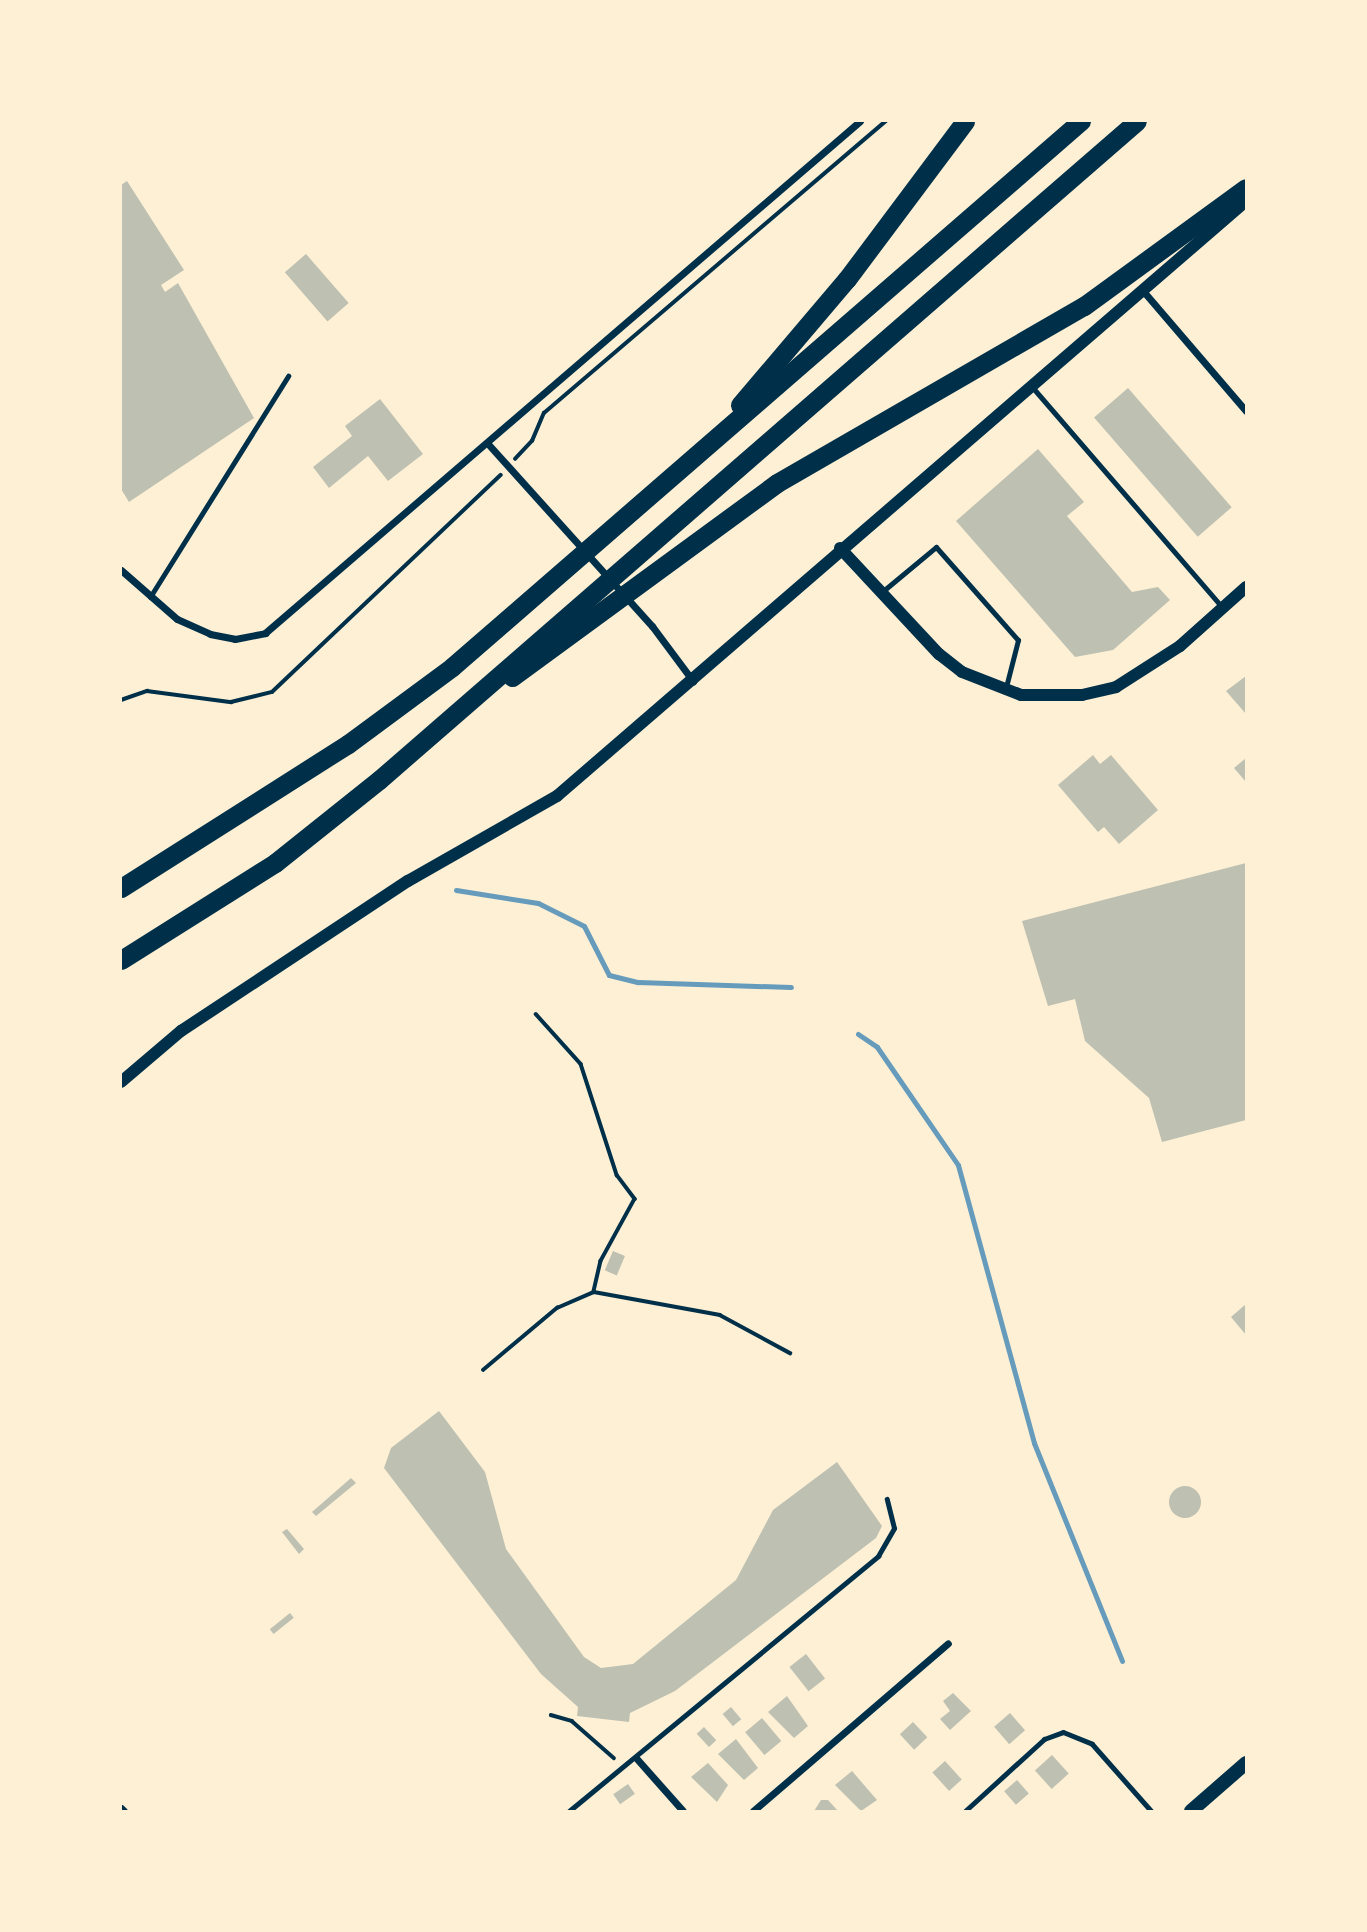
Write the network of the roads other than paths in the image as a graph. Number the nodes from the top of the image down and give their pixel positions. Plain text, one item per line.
1 (860, 121) edge
2 (965, 121) edge
3 (1081, 121) edge
4 (1137, 121) edge
5 (1246, 188) edge
6 (1246, 201) edge
7 (1144, 292) junction
8 (288, 376) dead end
9 (1032, 386) junction
10 (1246, 411) edge
11 (489, 445) junction
12 (696, 456) junction
13 (840, 548) junction
14 (121, 570) edge
15 (1246, 587) edge
16 (881, 593) junction
17 (150, 597) junction
18 (1223, 608) junction
19 (692, 681) junction
20 (1006, 690) junction
21 (472, 700) junction
22 (121, 888) edge
23 (121, 960) edge
24 (121, 1082) edge
25 (887, 1499) dead end
26 (948, 1643) dead end
27 (637, 1759) junction
28 (1246, 1763) edge
29 (569, 1811) edge
30 (683, 1811) edge
31 (752, 1811) edge
32 (965, 1811) edge
33 (1152, 1811) edge
34 (1191, 1811) edge

1 - 11 street
2 - 12 highway
3 - 12 highway
4 - 21 highway
5 - 21 highway
6 - 7 street
7 - 9 street
7 - 10 street
8 - 17 lane
9 - 13 street
9 - 18 lane
11 - 17 street
11 - 19 street
12 - 22 highway
13 - 16 street
13 - 19 street
14 - 17 street
15 - 18 street
16 - 20 street
16 - 20 lane
18 - 20 street
19 - 24 street
21 - 23 highway
25 - 27 lane
26 - 31 street
27 - 29 lane
27 - 30 street
28 - 34 main road
32 - 33 lane

